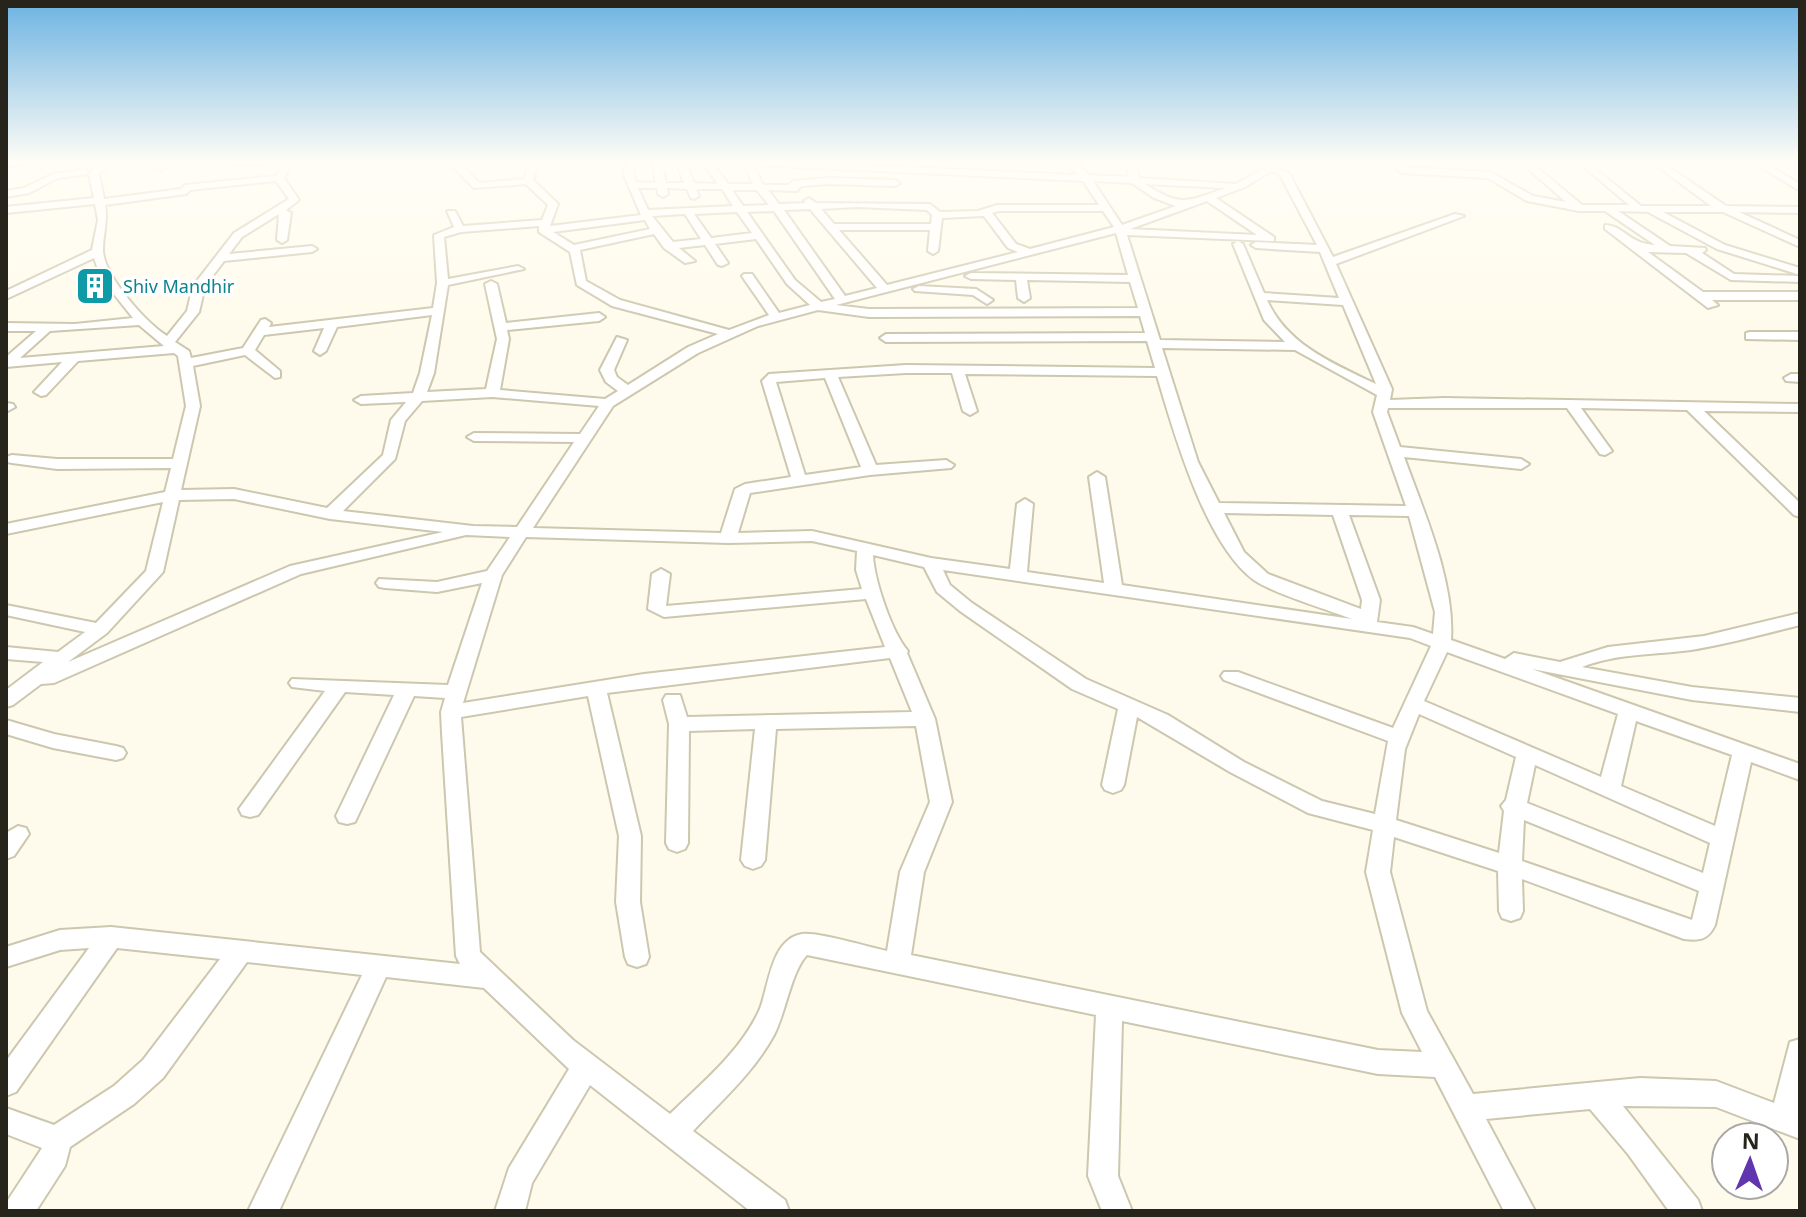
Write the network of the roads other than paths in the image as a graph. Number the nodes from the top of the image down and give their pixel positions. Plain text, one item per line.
1 (102, 218) edge
2 (265, 218) edge
3 (285, 218) edge
4 (454, 218) edge
5 (548, 218) edge
6 (623, 218) edge
7 (649, 218) edge
8 (692, 218) edge
9 (745, 218) edge
10 (784, 218) edge
11 (825, 218) edge
12 (937, 218) edge
13 (990, 218) edge
14 (1112, 218) edge
15 (1155, 218) edge
16 (1237, 218) edge
17 (1308, 218) edge
18 (1452, 218) edge
19 (1621, 218) edge
20 (1663, 218) edge
21 (1742, 218) edge
22 (544, 227) junction
23 (834, 227) junction
24 (935, 227) junction
25 (1609, 227) dead end
26 (460, 229) junction
27 (656, 231) junction
28 (1121, 231) junction
29 (758, 236) junction
30 (1153, 238) dead end
31 (282, 240) dead end
32 (1269, 240) junction
33 (708, 241) junction
34 (1238, 244) junction
35 (1800, 244) edge
36 (668, 246) junction
37 (1639, 248) junction
38 (312, 249) dead end
39 (572, 249) junction
40 (1668, 249) junction
41 (1688, 249) junction
42 (1727, 249) junction
43 (933, 251) dead end
44 (1325, 251) junction
45 (97, 252) junction
46 (1031, 253) junction
47 (223, 258) junction
48 (689, 261) dead end
49 (722, 263) dead end
50 (518, 269) dead end
51 (1800, 272) edge
52 (948, 275) junction
53 (748, 276) dead end
54 (1021, 276) junction
55 (108, 279) junction
56 (1135, 279) junction
57 (1800, 279) edge
58 (443, 283) junction
59 (491, 284) dead end
60 (904, 286) junction
61 (85, 290) dead end
62 (885, 290) junction
63 (6, 295) edge
64 (1261, 296) junction
65 (1700, 296) junction
66 (1800, 296) edge
67 (1024, 298) dead end
68 (987, 300) dead end
69 (843, 302) junction
70 (1345, 302) junction
71 (1712, 305) dead end
72 (820, 307) junction
73 (439, 311) junction
74 (1147, 312) junction
75 (599, 317) dead end
76 (776, 317) junction
77 (142, 321) junction
78 (332, 323) junction
79 (6, 327) edge
80 (48, 327) junction
81 (501, 327) junction
82 (731, 334) junction
83 (1750, 336) dead end
84 (1800, 336) edge
85 (886, 338) dead end
86 (621, 340) dead end
87 (1155, 341) junction
88 (172, 346) junction
89 (1296, 346) junction
90 (248, 351) junction
91 (320, 351) dead end
92 (72, 360) junction
93 (6, 363) edge
94 (186, 363) junction
95 (958, 371) junction
96 (1164, 372) junction
97 (275, 374) dead end
98 (830, 374) junction
99 (627, 391) junction
100 (41, 392) dead end
101 (492, 393) junction
102 (1384, 396) junction
103 (418, 397) junction
104 (361, 400) dead end
105 (608, 403) junction
106 (1571, 404) junction
107 (1691, 406) junction
108 (1800, 408) edge
109 (970, 411) dead end
110 (474, 437) dead end
111 (584, 438) junction
112 (1393, 451) junction
113 (1605, 451) dead end
114 (12, 459) dead end
115 (181, 463) junction
116 (1521, 464) dead end
117 (946, 465) dead end
118 (870, 470) junction
119 (1097, 477) dead end
120 (799, 480) junction
121 (174, 495) junction
122 (1025, 504) dead end
123 (1214, 508) junction
124 (1339, 510) junction
125 (1416, 511) junction
126 (1800, 512) edge
127 (330, 514) junction
128 (6, 529) edge
129 (473, 531) junction
130 (522, 533) junction
131 (728, 538) junction
132 (865, 549) junction
133 (931, 563) junction
134 (661, 574) dead end
135 (493, 575) junction
136 (1018, 576) junction
137 (385, 583) dead end
138 (1114, 590) junction
139 (872, 593) junction
140 (6, 610) edge
141 (1800, 619) edge
142 (1378, 624) junction
143 (100, 629) junction
144 (1451, 646) junction
145 (899, 651) junction
146 (6, 653) edge
147 (61, 658) junction
148 (1562, 669) junction
149 (1231, 676) dead end
150 (299, 683) dead end
151 (340, 685) junction
152 (596, 688) junction
153 (407, 689) junction
154 (456, 692) junction
155 (11, 697) edge
156 (673, 700) dead end
157 (1413, 704) junction
158 (1800, 705) edge
159 (1129, 706) junction
160 (1629, 710) junction
161 (451, 712) junction
162 (925, 719) junction
163 (766, 723) junction
164 (679, 724) junction
165 (6, 727) edge
166 (1400, 738) junction
167 (1743, 751) junction
168 (116, 753) dead end
169 (1527, 754) junction
170 (1800, 772) edge
171 (1113, 785) dead end
172 (1609, 790) junction
173 (1512, 806) junction
174 (250, 809) dead end
175 (347, 816) dead end
176 (1384, 825) junction
177 (1723, 839) junction
178 (677, 843) dead end
179 (753, 860) dead end
180 (1508, 865) junction
181 (1712, 886) junction
182 (1511, 911) dead end
183 (111, 937) junction
184 (240, 952) junction
185 (6, 957) edge
186 (637, 957) dead end
187 (898, 960) junction
188 (378, 968) junction
189 (491, 978) junction
190 (1109, 1005) junction
191 (1800, 1051) edge
192 (1440, 1065) junction
193 (586, 1066) junction
194 (6, 1083) edge
195 (1597, 1097) junction
196 (1468, 1108) junction
197 (6, 1121) edge
198 (1792, 1122) edge
199 (672, 1132) junction
200 (57, 1140) junction
201 (19, 1211) edge
202 (263, 1211) edge
203 (510, 1211) edge
204 (774, 1211) edge
205 (1117, 1211) edge
206 (1520, 1211) edge
207 (1687, 1211) edge

1 - 45 street
2 - 47 street
3 - 31 street
4 - 26 street
5 - 22 street
6 - 22 street
7 - 27 street
8 - 33 street
9 - 29 street
10 - 69 street
11 - 23 street
12 - 24 street
13 - 46 street
14 - 28 street
15 - 28 street
16 - 32 street
17 - 44 street
18 - 44 street
19 - 40 street
20 - 42 street
21 - 35 street
22 - 26 street
22 - 39 street
23 - 24 street
23 - 62 street
24 - 43 street
25 - 37 street
26 - 58 street
27 - 36 street
27 - 39 street
28 - 32 street
28 - 46 street
28 - 56 street
29 - 33 street
29 - 72 street
30 - 34 street
32 - 44 street
33 - 36 street
33 - 49 street
34 - 44 street
34 - 64 street
36 - 48 street
37 - 40 street
37 - 65 street
38 - 47 street
39 - 82 street
40 - 41 street
41 - 42 street
41 - 57 street
42 - 51 street
44 - 70 street
45 - 55 street
45 - 63 street
46 - 52 street
47 - 88 street
50 - 58 street
52 - 54 street
52 - 60 street
53 - 76 street
54 - 56 street
54 - 67 street
55 - 61 street
55 - 77 street
56 - 74 street
58 - 73 street
59 - 81 street
60 - 62 street
60 - 68 street
62 - 69 street
64 - 70 street
64 - 89 street
65 - 66 street
65 - 71 street
69 - 72 street
70 - 102 street
72 - 74 street
72 - 76 street
73 - 78 street
73 - 103 street
74 - 87 street
75 - 81 street
76 - 82 street
77 - 80 street
77 - 88 street
78 - 90 street
78 - 91 street
79 - 80 street
80 - 93 street
81 - 101 street
82 - 99 street
83 - 84 street
85 - 87 street
86 - 99 street
87 - 89 street
87 - 96 street
88 - 92 street
88 - 94 street
89 - 102 street
90 - 94 street
90 - 97 street
92 - 93 street
92 - 100 street
94 - 115 street
95 - 96 street
95 - 98 street
95 - 109 street
96 - 123 street
98 - 118 street
98 - 120 street
99 - 105 street
101 - 103 street
101 - 105 street
102 - 106 street
102 - 112 street
103 - 104 street
103 - 127 street
105 - 111 street
106 - 107 street
106 - 113 street
107 - 108 street
107 - 126 street
110 - 111 street
111 - 130 street
112 - 116 street
112 - 125 street
114 - 115 street
115 - 121 street
117 - 118 street
118 - 120 street
119 - 138 street
120 - 131 street
121 - 127 street
121 - 128 street
121 - 143 street
122 - 136 street
123 - 124 street
123 - 142 street
124 - 125 street
124 - 142 street
125 - 144 street
127 - 129 street
129 - 130 street
129 - 155 street
130 - 131 street
130 - 135 street
131 - 132 street
132 - 133 street
132 - 139 street
133 - 136 street
133 - 159 street
134 - 139 street
135 - 137 street
135 - 154 street
136 - 138 street
138 - 142 street
139 - 145 street
140 - 143 street
141 - 148 street
142 - 144 street
143 - 147 street
144 - 148 street
144 - 157 street
144 - 160 street
145 - 152 street
145 - 162 street
146 - 147 street
147 - 155 street
148 - 158 street
149 - 166 street
150 - 151 street
151 - 153 street
151 - 174 street
152 - 161 street
152 - 186 street
153 - 154 street
153 - 175 street
154 - 161 street
156 - 164 street
157 - 166 street
157 - 169 street
159 - 171 street
159 - 176 street
160 - 167 street
160 - 172 street
161 - 189 street
162 - 163 street
162 - 187 street
163 - 164 street
163 - 179 street
164 - 178 street
165 - 168 street
166 - 176 street
167 - 170 street
167 - 177 street
169 - 172 street
169 - 173 street
172 - 177 street
173 - 180 street
173 - 181 street
176 - 180 street
176 - 192 street
177 - 181 street
180 - 181 street
180 - 182 street
183 - 184 street
183 - 185 street
183 - 194 street
184 - 188 street
184 - 200 street
187 - 190 street
187 - 199 street
188 - 189 street
188 - 202 street
189 - 193 street
190 - 192 street
190 - 205 street
191 - 198 street
192 - 196 street
193 - 199 street
193 - 203 street
195 - 196 street
195 - 198 street
195 - 207 street
196 - 206 street
197 - 200 street
199 - 204 street
200 - 201 street

